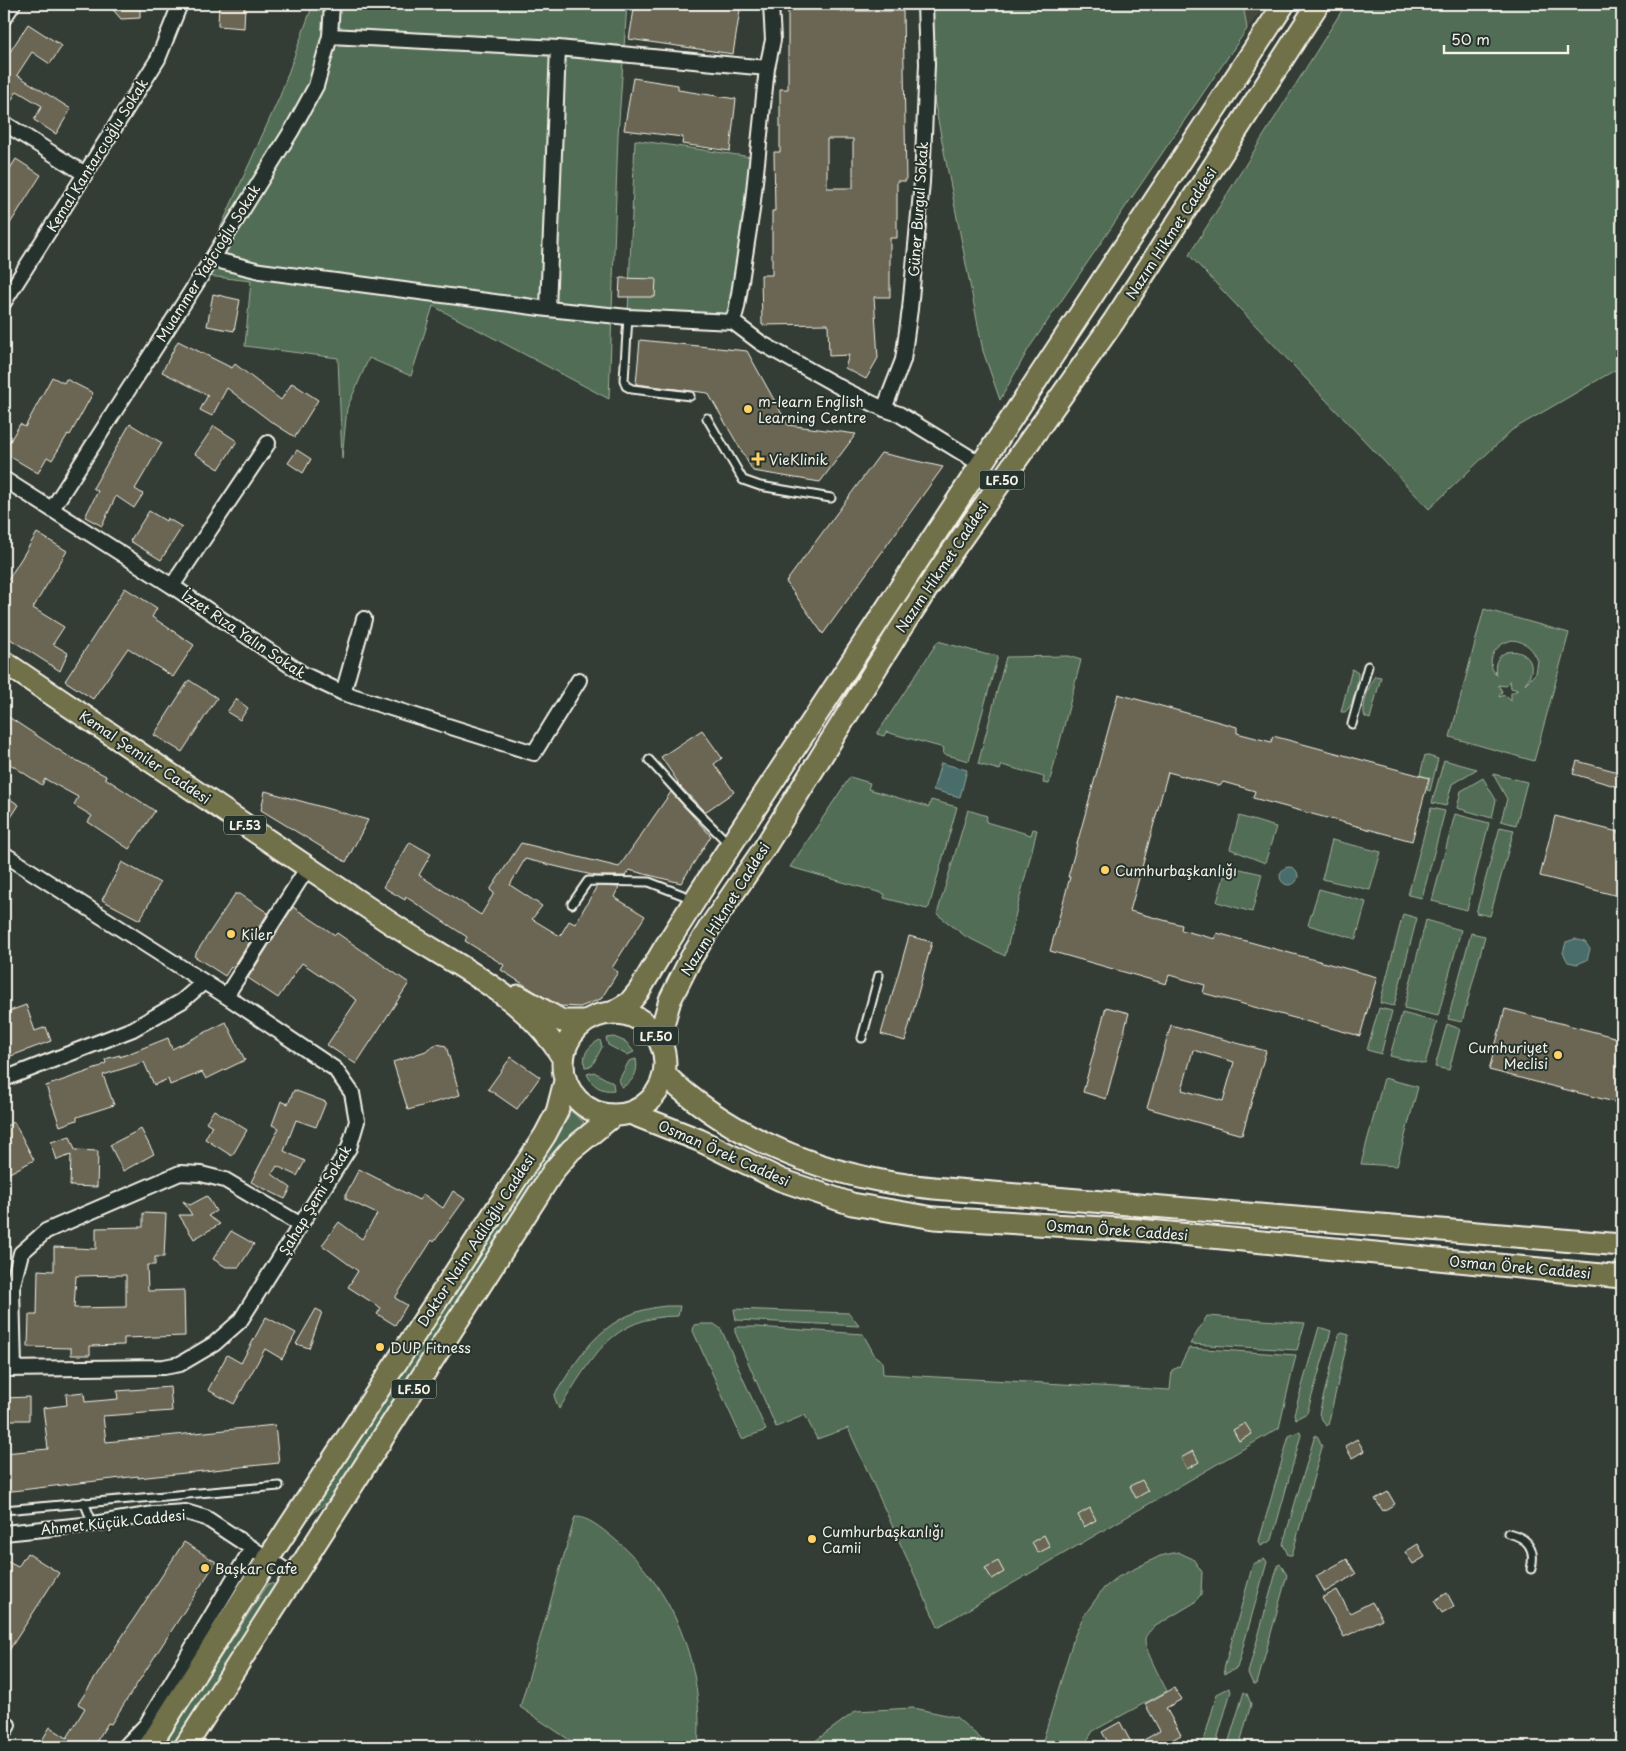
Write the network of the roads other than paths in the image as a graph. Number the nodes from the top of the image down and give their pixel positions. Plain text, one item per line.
1 (13, 4) edge
2 (180, 4) edge
3 (332, 4) edge
4 (771, 4) edge
5 (925, 4) edge
6 (1284, 4) edge
7 (1318, 4) edge
8 (4, 18) edge
9 (330, 36) junction
10 (558, 48) junction
11 (767, 68) junction
12 (4, 123) edge
13 (85, 174) junction
14 (212, 258) junction
15 (4, 302) edge
16 (548, 309) junction
17 (628, 317) junction
18 (733, 322) junction
19 (690, 396) dead end
20 (884, 410) junction
21 (707, 418) dead end
22 (268, 444) dead end
23 (982, 465) junction
24 (4, 479) edge
25 (831, 498) dead end
26 (52, 509) junction
27 (172, 586) junction
28 (364, 619) dead end
29 (4, 662) edge
30 (1368, 666) dead end
31 (579, 680) dead end
32 (343, 693) junction
33 (1352, 724) dead end
34 (649, 760) dead end
35 (731, 846) junction
36 (4, 854) edge
37 (308, 867) junction
38 (695, 900) junction
39 (572, 904) dead end
40 (879, 975) dead end
41 (204, 982) junction
42 (488, 983) junction
43 (226, 996) junction
44 (612, 1013) junction
45 (586, 1021) junction
46 (862, 1038) dead end
47 (661, 1045) junction
48 (563, 1058) junction
49 (664, 1074) junction
50 (4, 1078) edge
51 (565, 1081) junction
52 (622, 1114) junction
53 (301, 1225) junction
54 (1622, 1246) edge
55 (1622, 1277) edge
56 (9, 1369) edge
57 (279, 1486) dead end
58 (84, 1502) junction
59 (4, 1510) edge
60 (93, 1524) junction
61 (4, 1532) edge
62 (1508, 1533) dead end
63 (260, 1554) junction
64 (1531, 1569) dead end
65 (294, 1576) junction
66 (126, 1747) edge
67 (149, 1747) edge
68 (185, 1747) edge

1 - 8 street
2 - 13 street, Kemal Kantarcıoğlu Sokak
3 - 9 street, Muammer Yağcıoğlu Sokak
4 - 11 street
5 - 20 street, Güner Burgul Sokak
6 - 23 main road, Nazım Hikmet Caddesi / LF.50
7 - 47 main road, Nazım Hikmet Caddesi / LF.50
9 - 10 street
9 - 14 street, Muammer Yağcıoğlu Sokak
10 - 11 street
10 - 16 street
11 - 18 street
12 - 13 street
13 - 15 street, Kemal Kantarcıoğlu Sokak
14 - 16 street
14 - 26 street, Muammer Yağcıoğlu Sokak
16 - 17 street
17 - 18 street
17 - 19 lane
18 - 20 street
20 - 23 street
21 - 25 lane
22 - 27 street
23 - 35 main road, Nazım Hikmet Caddesi / LF.50
24 - 26 street, İzzet Rıza Yalın Sokak
26 - 27 street, İzzet Rıza Yalın Sokak
27 - 32 street, İzzet Rıza Yalın Sokak
28 - 32 street
29 - 37 main road, Kemal Şemiler Caddesi / LF.53
30 - 33 lane
31 - 32 street, İzzet Rıza Yalın Sokak
34 - 35 lane
35 - 38 main road, Nazım Hikmet Caddesi / LF.50
36 - 41 street, Şahap Şemi Sokak
37 - 42 main road, Kemal Şemiler Caddesi / LF.53
37 - 43 street
38 - 39 lane
38 - 44 main road, Nazım Hikmet Caddesi / LF.50
40 - 46 lane
41 - 43 street, Şahap Şemi Sokak
41 - 50 street
42 - 45 main road, Kemal Şemiler Caddesi / LF.53
42 - 48 main road, Kemal Şemiler Caddesi / LF.53
43 - 53 street, Şahap Şemi Sokak
44 - 45 main road, LF.50
44 - 47 main road, LF.50
45 - 48 main road, LF.50
47 - 49 main road, LF.50
48 - 51 main road, LF.50
49 - 52 main road, LF.50
49 - 54 main road, Osman Örek Caddesi
51 - 52 main road, LF.50
51 - 63 main road, Doktor Naim Adiloğlu Caddesi / LF.50
52 - 55 main road, Osman Örek Caddesi
52 - 65 main road, Doktor Naim Adiloğlu Caddesi / LF.50
53 - 56 street, Şahap Şemi Sokak
53 - 56 street
57 - 58 lane
58 - 59 lane
58 - 60 lane
60 - 61 street, Ahmet Küçük Caddesi
60 - 63 street, Ahmet Küçük Caddesi
62 - 64 lane
63 - 65 street, Ahmet Küçük Caddesi
63 - 66 street
63 - 67 main road, Doktor Naim Adiloğlu Caddesi / LF.50
65 - 68 main road, Doktor Naim Adiloğlu Caddesi / LF.50

